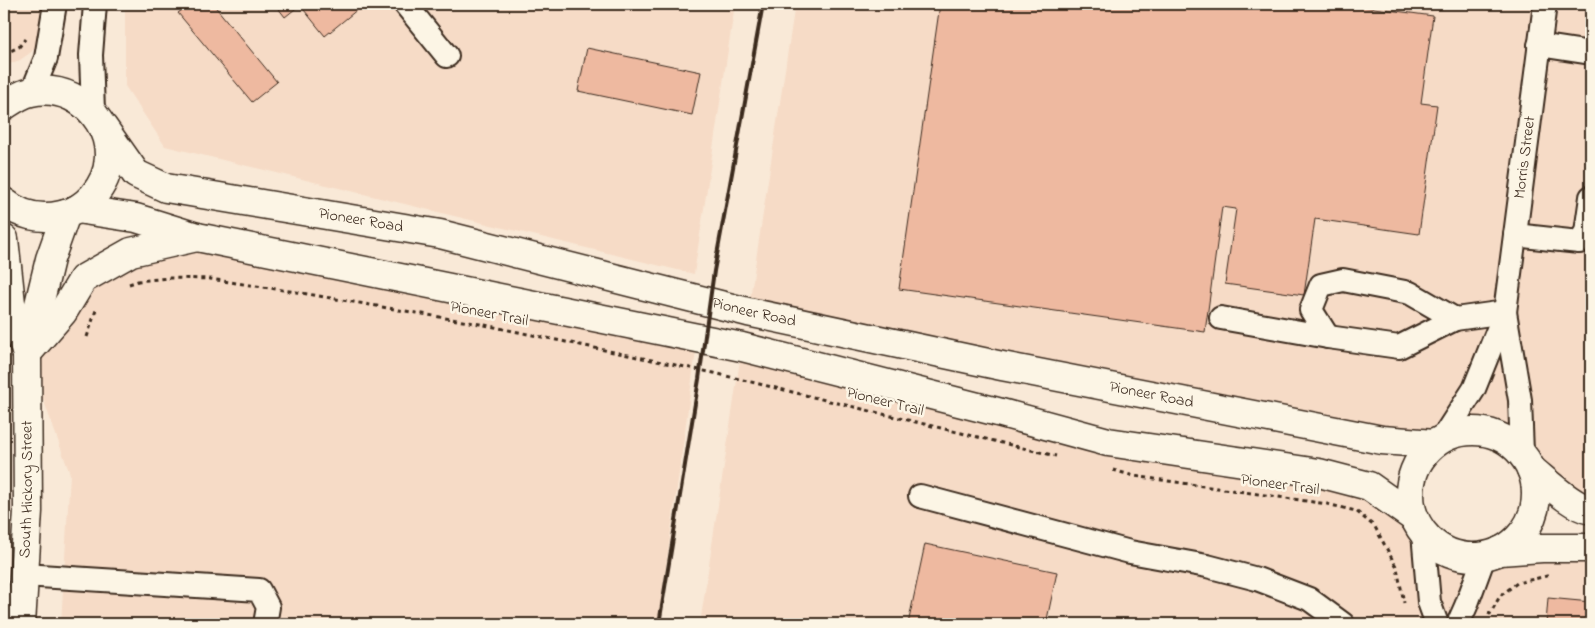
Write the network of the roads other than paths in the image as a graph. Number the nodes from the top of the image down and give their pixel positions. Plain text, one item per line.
1 (55, 4) edge
2 (95, 4) edge
3 (405, 4) edge
4 (1545, 4) edge
5 (1539, 45) junction
6 (1591, 53) edge
7 (447, 56) dead end
8 (15, 96) edge
9 (98, 119) junction
10 (1591, 197) edge
11 (4, 202) edge
12 (65, 214) junction
13 (1515, 234) junction
14 (197, 237) junction
15 (4, 239) edge
16 (4, 309) edge
17 (1505, 312) junction
18 (1221, 318) dead end
19 (1455, 319) junction
20 (1328, 337) junction
21 (27, 354) junction
22 (1438, 440) junction
23 (1527, 461) junction
24 (920, 496) dead end
25 (1591, 510) edge
26 (1418, 525) junction
27 (1591, 548) edge
28 (1492, 554) junction
29 (24, 575) junction
30 (1462, 615) edge
31 (21, 624) edge
32 (265, 624) edge
33 (1343, 624) edge
34 (1437, 624) edge

1 - 8 street
2 - 9 street
3 - 7 street
4 - 5 street, Morris Street
5 - 6 street
5 - 13 street, Morris Street
8 - 9 main road
9 - 12 main road
9 - 22 main road, Pioneer Road
10 - 13 street
11 - 12 main road
12 - 14 main road
12 - 21 main road, South Hickory Street
13 - 17 street, Morris Street
14 - 21 main road
14 - 26 main road
15 - 21 main road, South Hickory Street
16 - 21 main road
17 - 19 street
17 - 22 street, Morris Street
17 - 23 street, Morris Street
18 - 20 street
19 - 20 street
19 - 20 street
21 - 29 main road, South Hickory Street
22 - 23 main road
22 - 26 main road
23 - 25 main road
23 - 28 main road
24 - 33 street
26 - 28 main road
26 - 34 street
27 - 28 main road
28 - 30 street
29 - 31 main road, South Hickory Street
29 - 32 street

